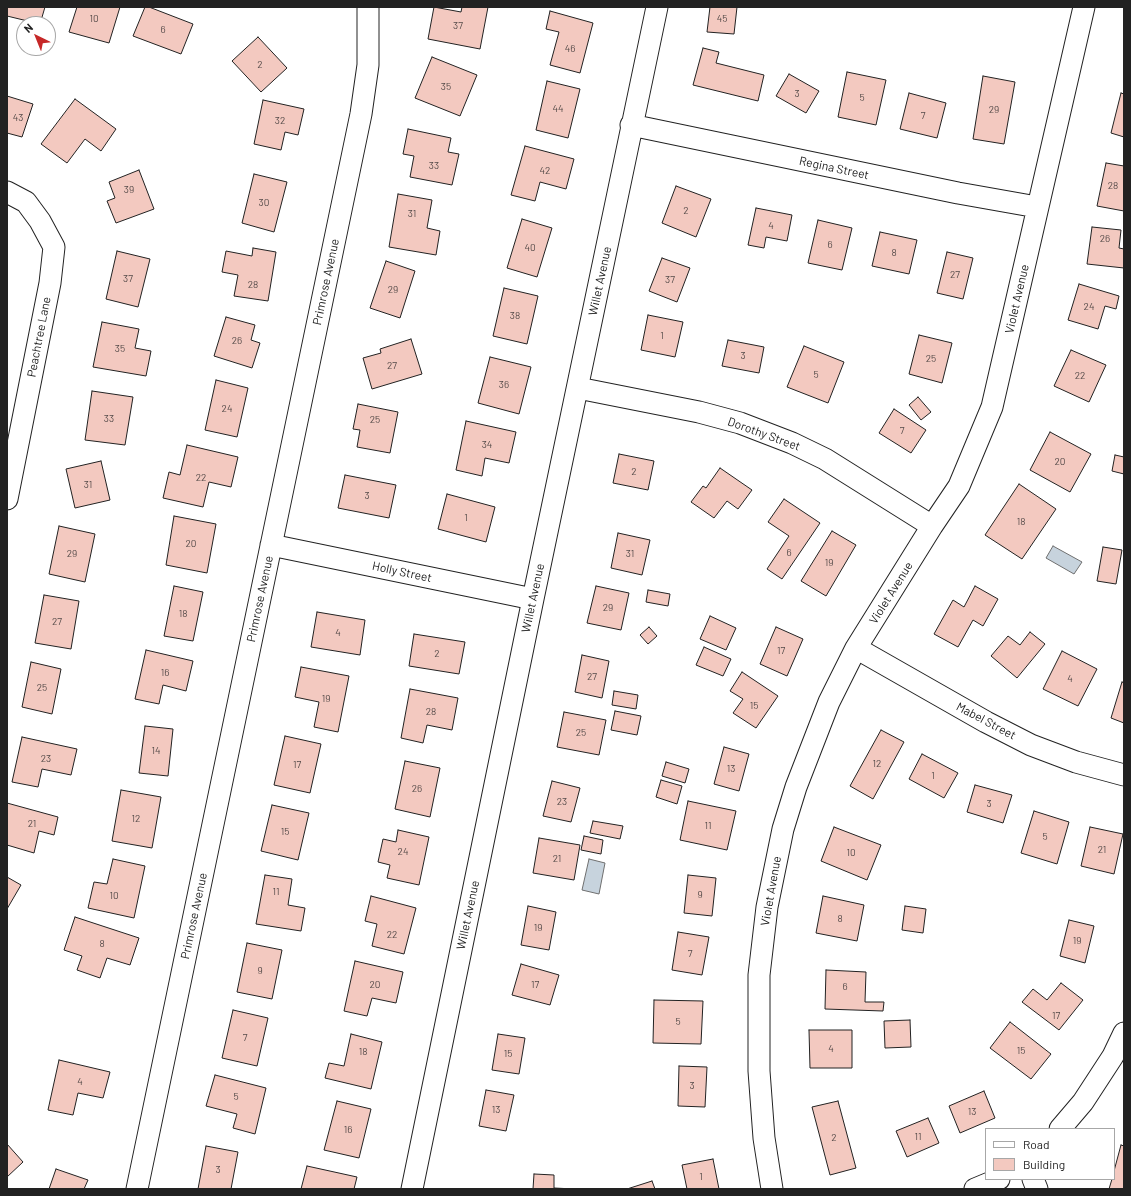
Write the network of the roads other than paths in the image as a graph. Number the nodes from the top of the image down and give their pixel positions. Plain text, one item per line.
1 (657, 7) edge
2 (1084, 7) edge
3 (365, 8) edge
4 (631, 125) junction
5 (7, 192) edge
6 (1038, 207) junction
7 (578, 388) junction
8 (7, 499) edge
9 (932, 526) junction
10 (271, 545) junction
11 (533, 599) junction
12 (856, 648) junction
13 (1124, 775) edge
14 (1124, 1033) edge
15 (1061, 1128) edge
16 (997, 1180) edge
17 (137, 1189) edge
18 (412, 1189) edge
19 (772, 1189) edge
20 (975, 1189) edge

1 - 4 street, Willet Avenue
2 - 6 street, Violet Avenue
3 - 10 street, Primrose Avenue
4 - 6 street, Regina Street
4 - 7 street, Willet Avenue
5 - 8 street, Peachtree Lane
6 - 9 street, Violet Avenue
7 - 9 street, Dorothy Street
7 - 11 street, Willet Avenue
9 - 12 street, Violet Avenue
10 - 11 street, Holly Street
10 - 17 street, Primrose Avenue
11 - 18 street, Willet Avenue
12 - 13 street, Mabel Street
12 - 19 street, Violet Avenue
14 - 15 street
16 - 20 street

